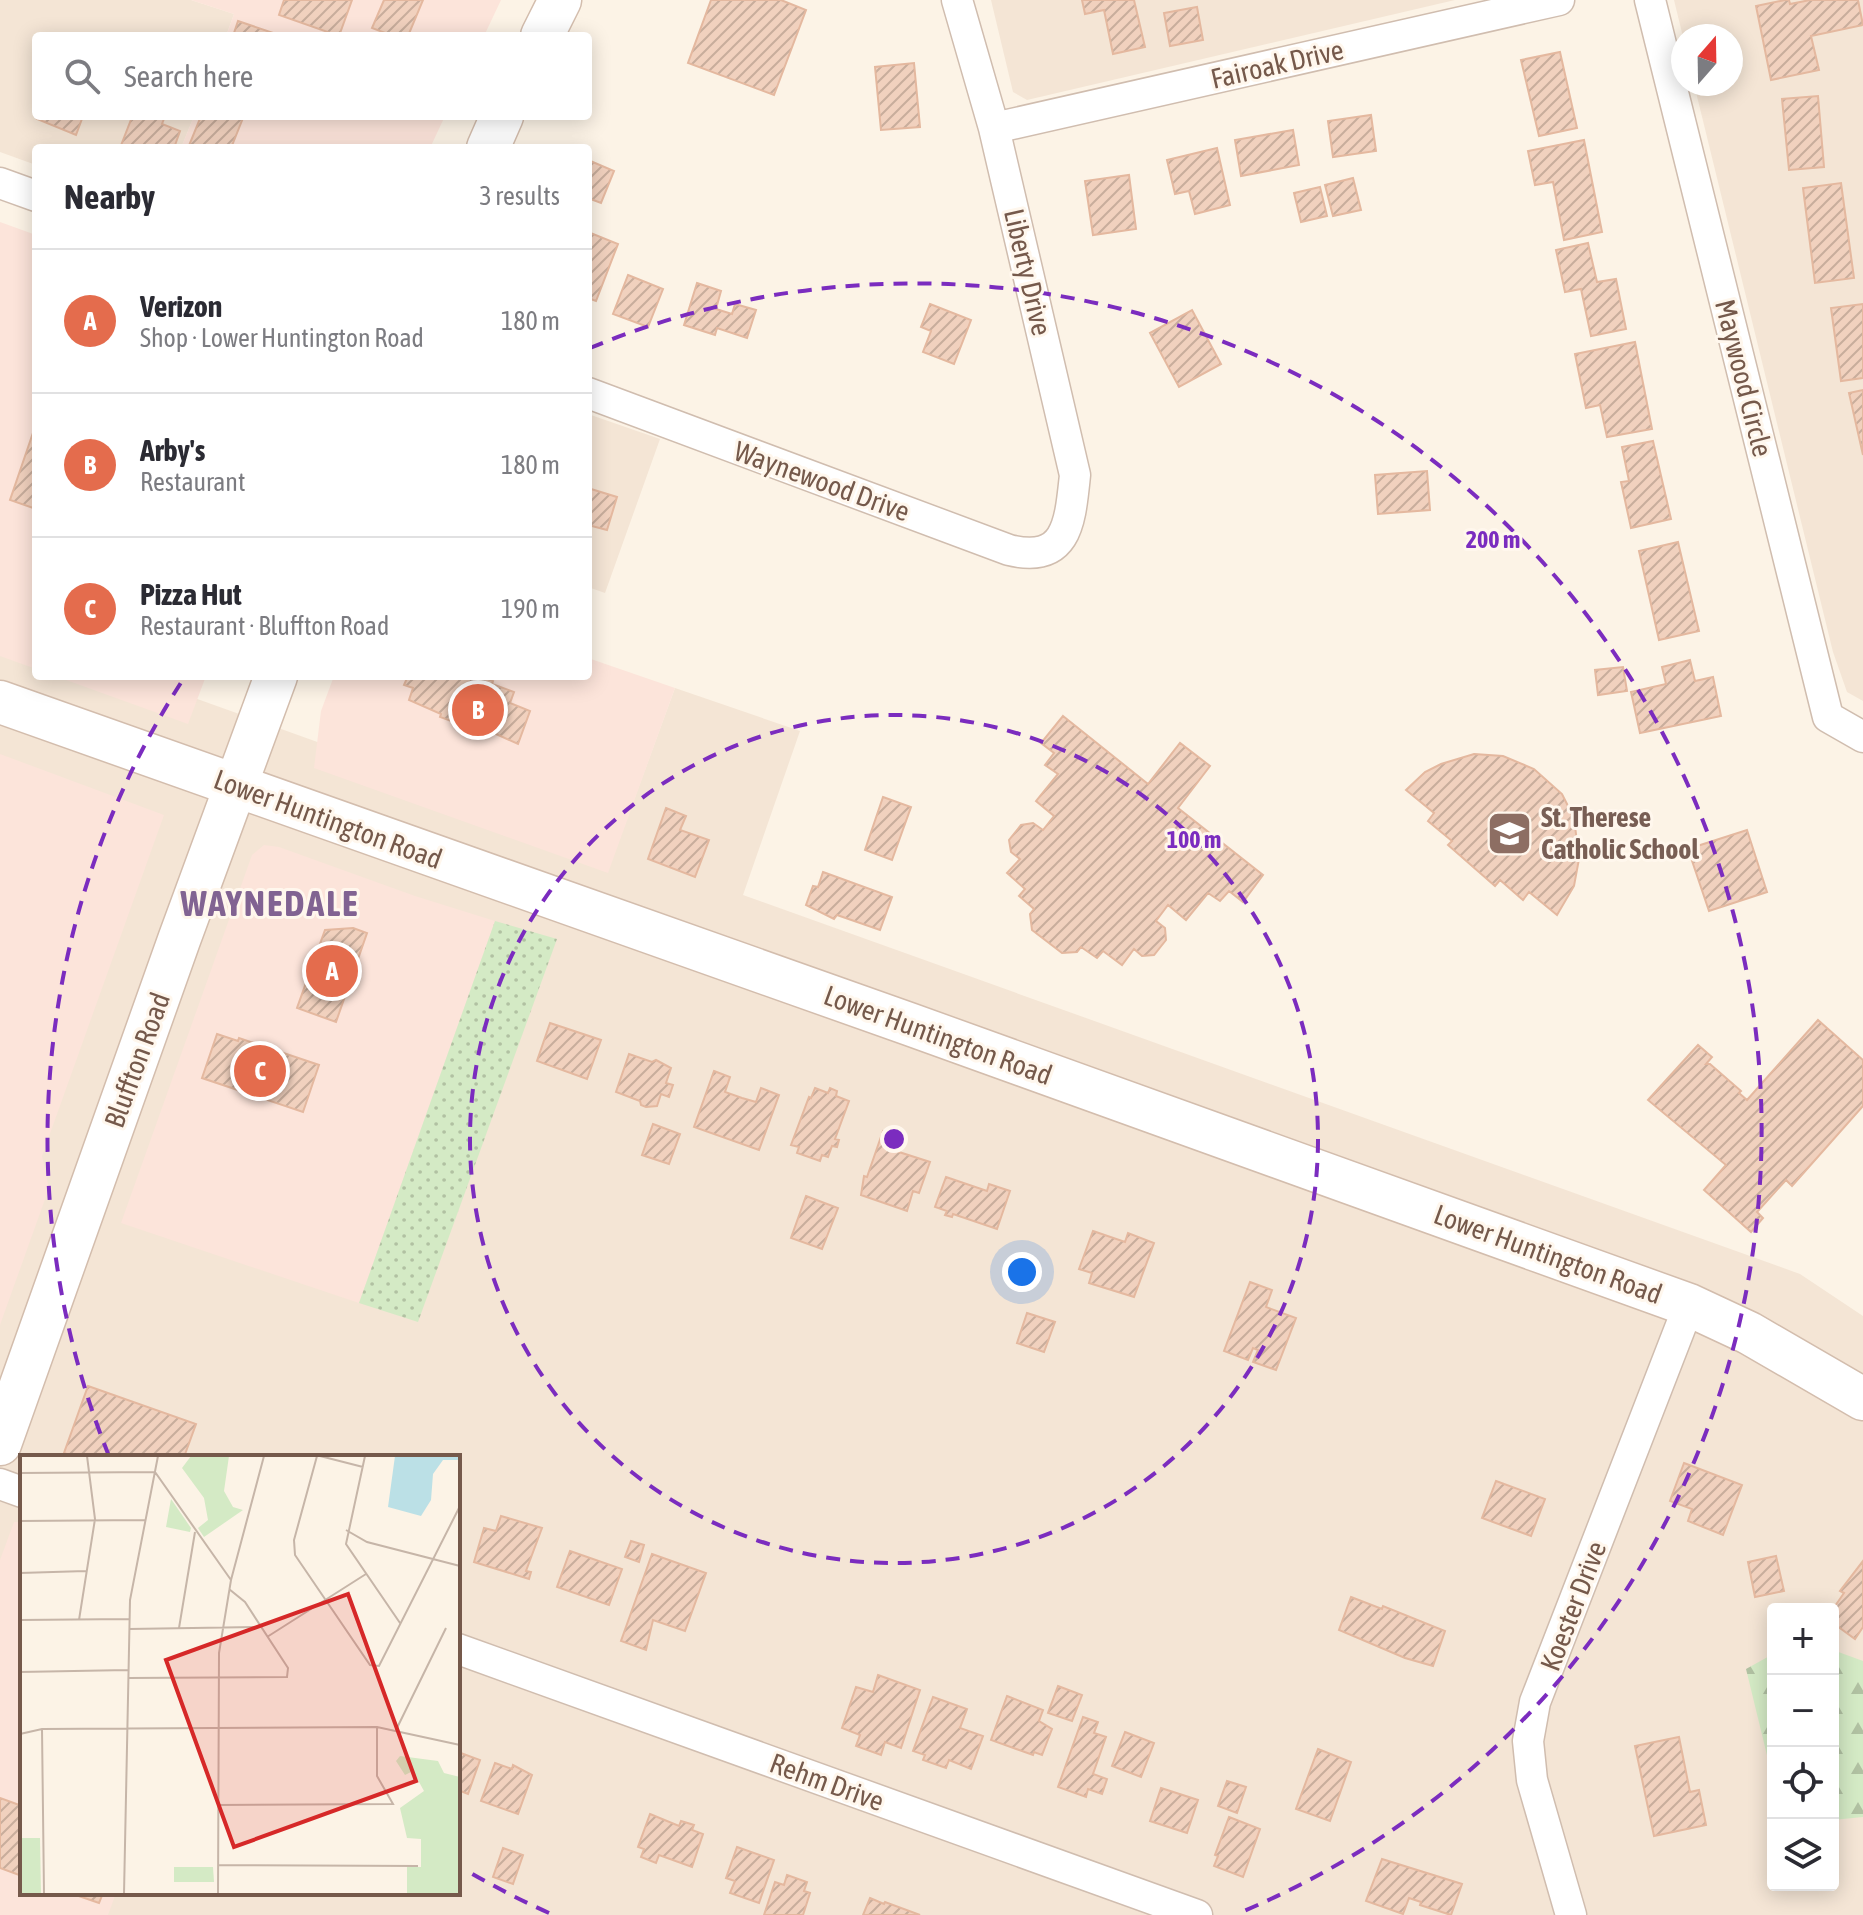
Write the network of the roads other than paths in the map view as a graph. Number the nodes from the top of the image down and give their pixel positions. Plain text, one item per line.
1 (560, 0) edge
2 (1559, 0) edge
3 (1650, 0) edge
4 (951, 2) edge
5 (544, 32) edge
6 (500, 120) edge
7 (994, 128) junction
8 (490, 144) edge
9 (0, 183) edge
10 (32, 195) edge
11 (592, 394) edge
12 (1057, 545) joint
13 (275, 680) edge
14 (0, 702) edge
15 (1863, 737) edge
16 (236, 785) junction
17 (1689, 1305) junction
18 (1860, 1393) edge
19 (0, 1444) edge
20 (0, 1484) edge
21 (20, 1491) edge
22 (460, 1650) edge
23 (1197, 1915) edge
24 (1571, 1915) edge

1 - 5 main road
2 - 7 street, Fairoak Drive
3 - 15 street, Maywood Circle
4 - 7 street, Liberty Drive
6 - 8 main road
7 - 12 street, Liberty Drive
9 - 10 street
11 - 12 street, Waynewood Drive
13 - 16 main road, Bluffton Road
14 - 16 main road, Lower Huntington Road
16 - 17 main road, Lower Huntington Road
16 - 19 main road, Bluffton Road
17 - 18 main road, Lower Huntington Road
17 - 24 street, Koester Drive
20 - 21 street
22 - 23 street, Rehm Drive

